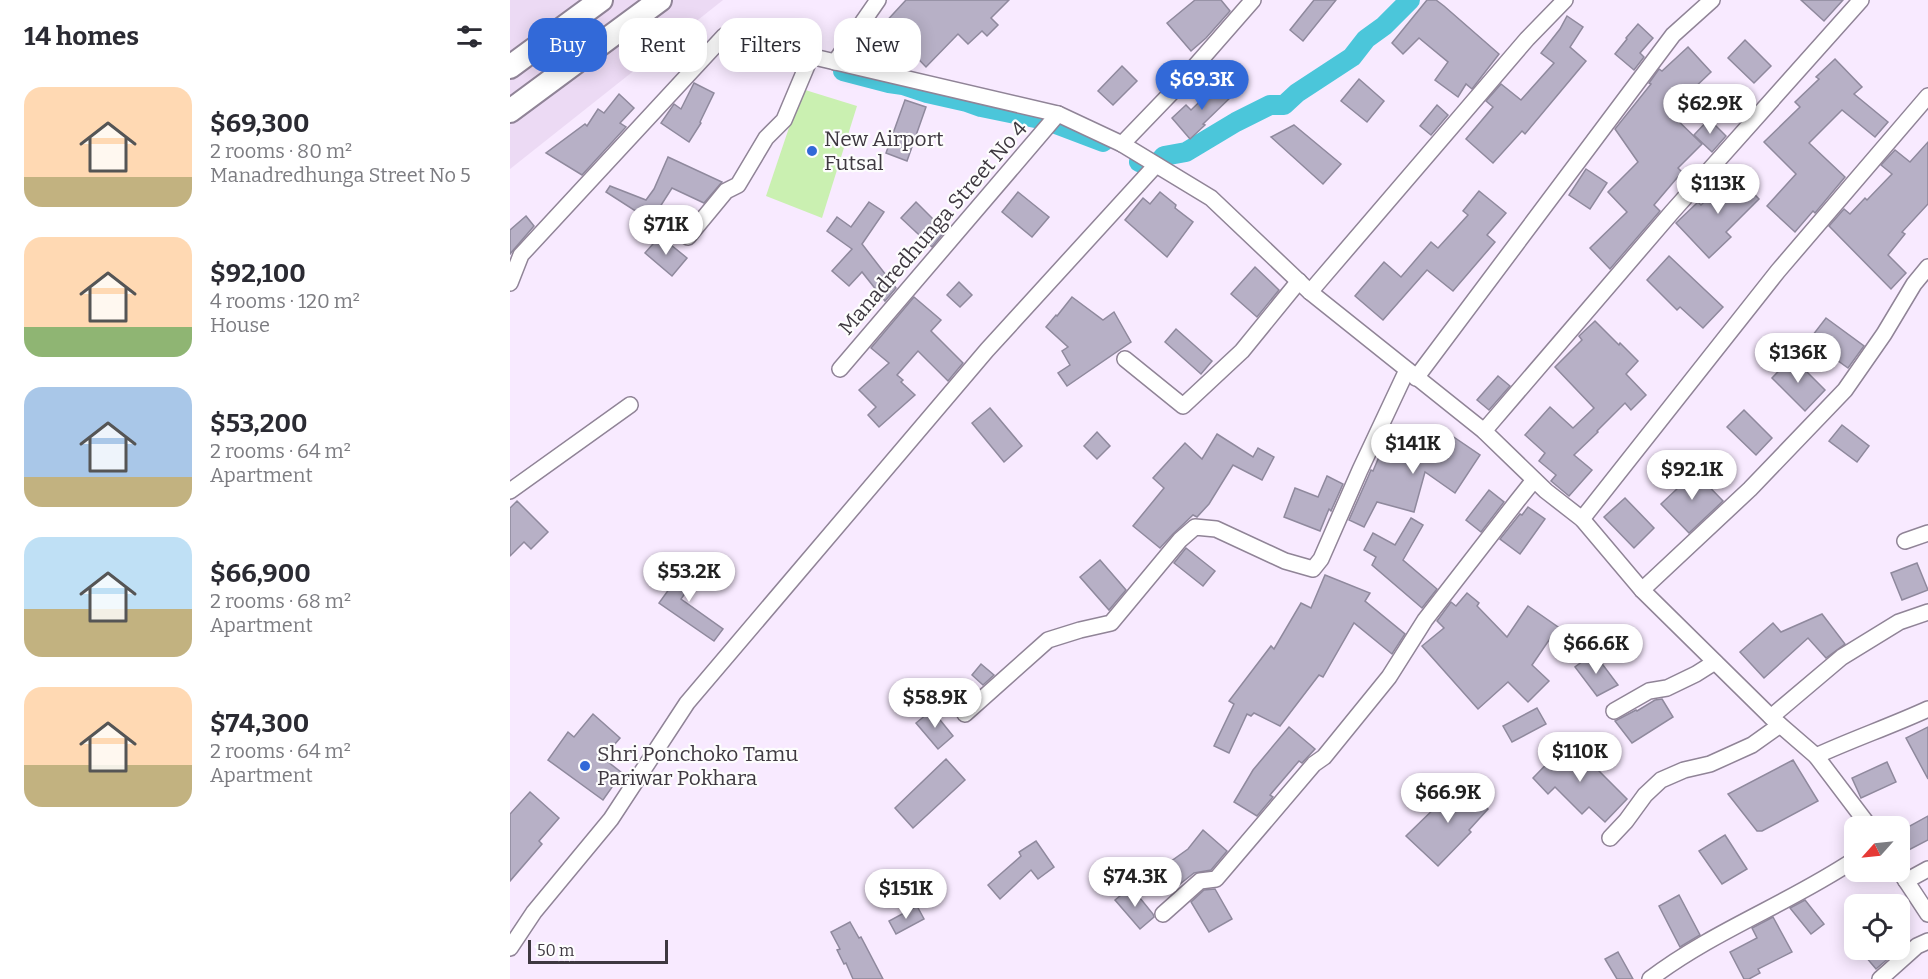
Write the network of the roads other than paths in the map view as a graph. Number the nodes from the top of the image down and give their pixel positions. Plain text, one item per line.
1 (601, 0) edge
2 (660, 0) edge
3 (878, 0) edge
4 (1253, 0) edge
5 (1565, 0) edge
6 (1712, 0) edge
7 (1861, 0) edge
8 (866, 18) edge
9 (719, 41) edge
10 (510, 67) edge
11 (804, 72) edge
12 (878, 72) edge
13 (1928, 96) edge
14 (510, 111) edge
15 (1058, 114) junction
16 (1122, 144) junction
17 (1156, 165) junction
18 (688, 237) dead end
19 (516, 253) edge
20 (1928, 267) edge
21 (510, 283) edge
22 (1921, 284) edge
23 (1305, 286) junction
24 (1125, 359) dead end
25 (840, 369) dead end
26 (1412, 374) junction
27 (630, 405) dead end
28 (1484, 431) junction
29 (1534, 480) junction
30 (510, 491) edge
31 (1582, 519) junction
32 (1928, 533) edge
33 (1905, 541) dead end
34 (1642, 590) junction
35 (1928, 612) edge
36 (1715, 662) junction
37 (1928, 709) edge
38 (1614, 711) dead end
39 (965, 714) dead end
40 (1775, 721) junction
41 (1816, 756) junction
42 (1861, 816) edge
43 (1610, 838) dead end
44 (1844, 866) edge
45 (1928, 869) edge
46 (1910, 874) edge
47 (1907, 882) edge
48 (1928, 914) edge
49 (1163, 915) dead end
50 (1928, 941) edge
51 (510, 948) edge
52 (1650, 979) edge
53 (1880, 979) edge

1 - 10 street
2 - 14 street
3 - 8 street
4 - 16 street
5 - 23 street
6 - 26 street
7 - 28 street
9 - 19 street
11 - 18 street
12 - 15 street
13 - 31 street
15 - 16 street
15 - 25 street, Manadredhunga Street No 4
16 - 17 street
17 - 23 street
17 - 51 street
19 - 21 street
20 - 22 street
22 - 34 street
23 - 24 street
23 - 26 street
26 - 28 street
26 - 39 street
27 - 30 street
28 - 29 street
29 - 31 street
29 - 49 street
31 - 34 street
32 - 33 street
34 - 36 street
35 - 40 street
36 - 38 street
36 - 40 street
37 - 41 street
40 - 41 street
40 - 43 street
41 - 42 street
44 - 52 street
45 - 46 street
47 - 48 street
50 - 53 street

